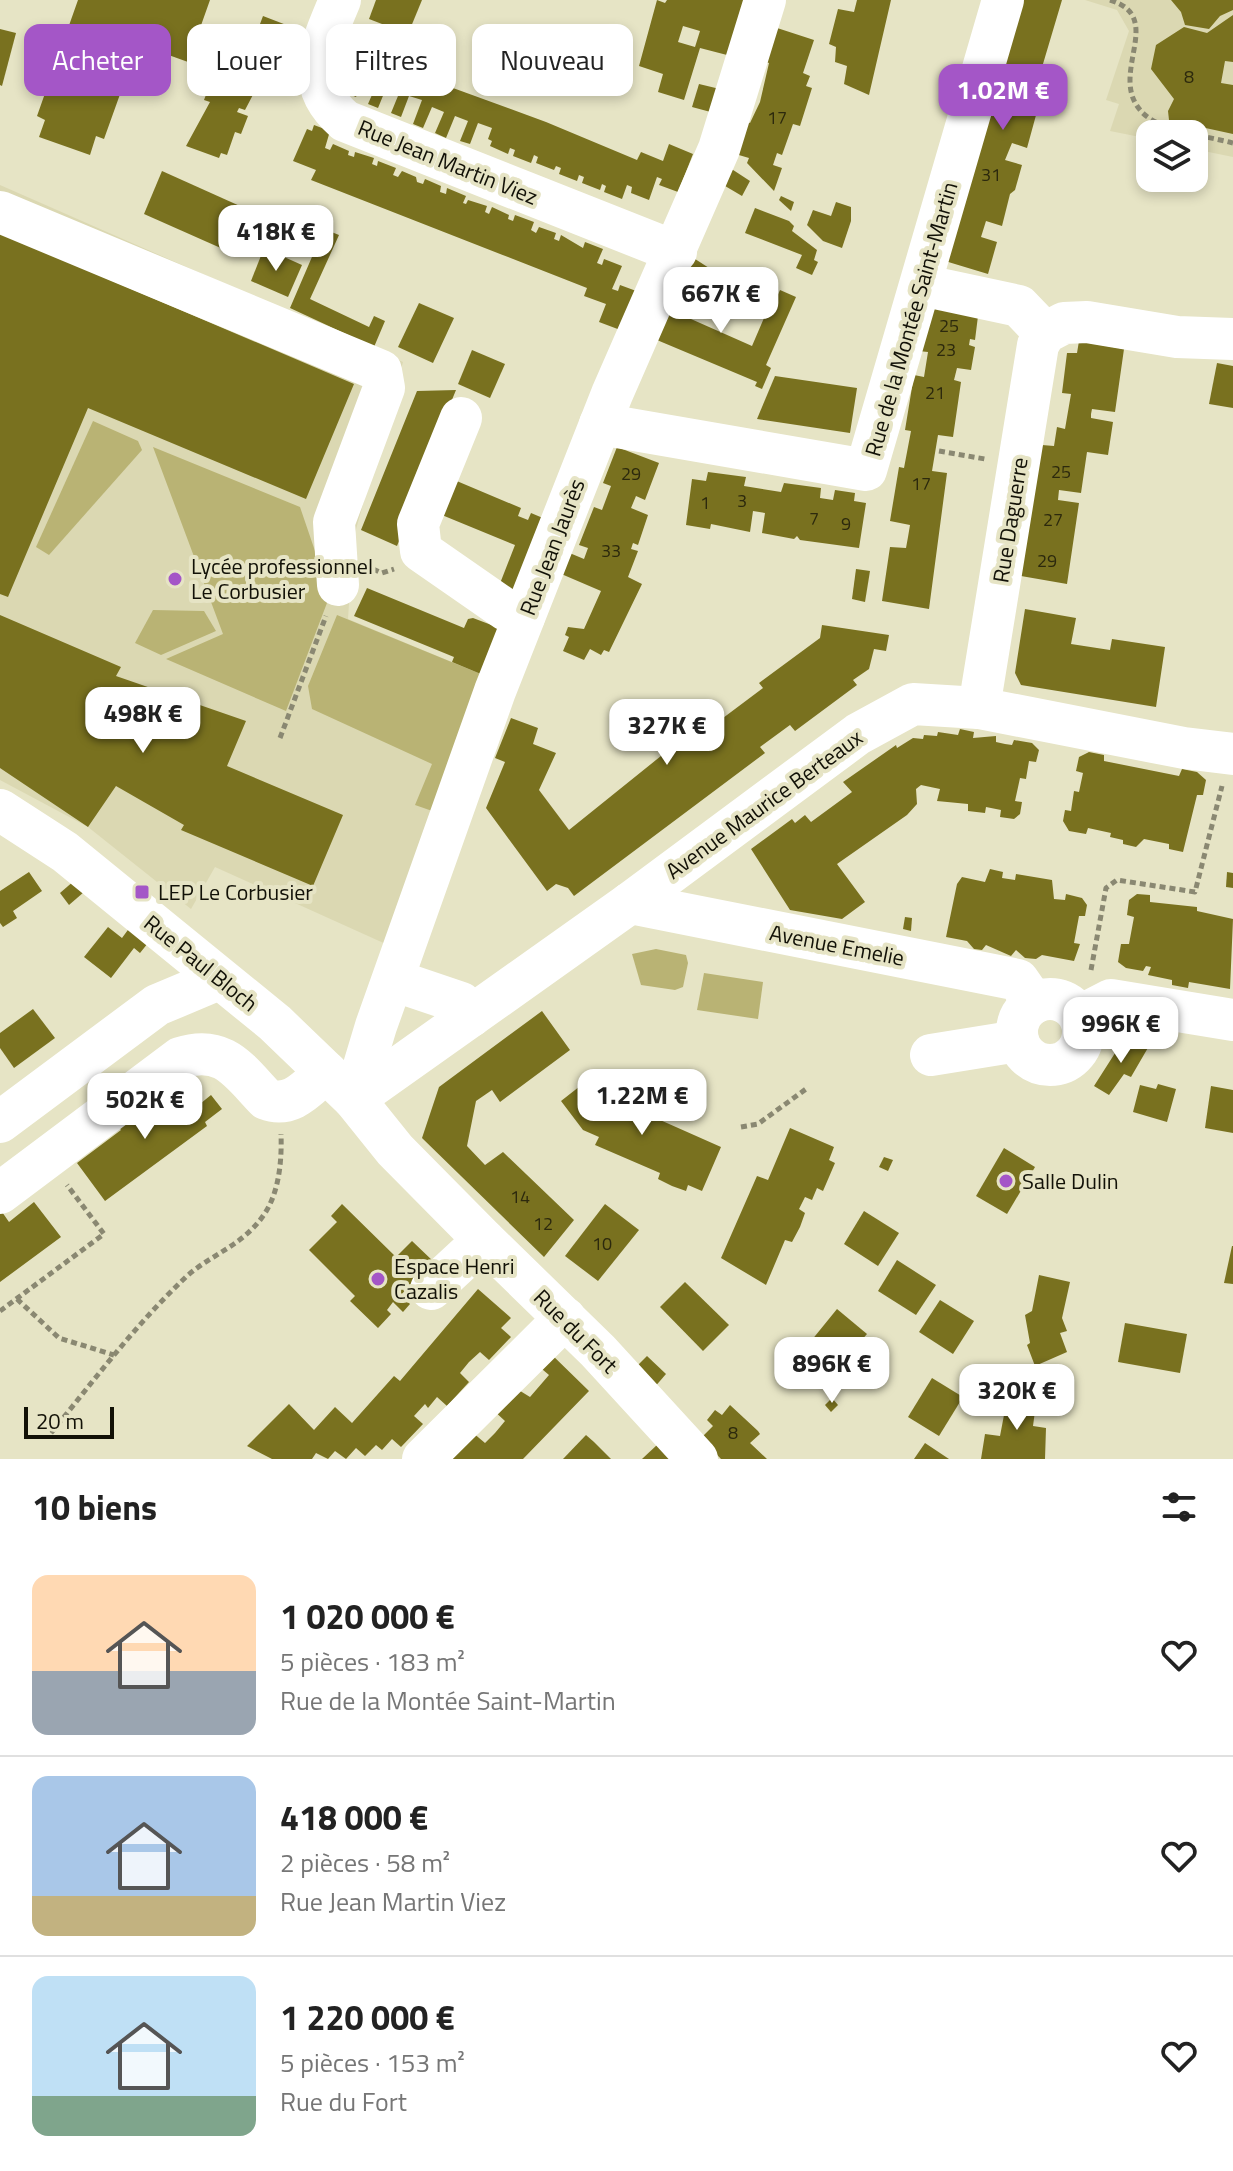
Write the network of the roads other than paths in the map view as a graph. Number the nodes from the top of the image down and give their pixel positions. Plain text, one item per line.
1 (340, 0) edge
2 (765, 0) edge
3 (1003, 0) edge
4 (0, 212) edge
5 (676, 252) junction
6 (921, 285) junction
7 (1045, 333) junction
8 (1233, 339) edge
9 (461, 418) dead end
10 (600, 424) junction
11 (338, 585) road end
12 (524, 617) junction
13 (979, 708) junction
14 (1231, 754) edge
15 (0, 810) edge
16 (630, 903) junction
17 (219, 979) junction
18 (393, 980) junction
19 (1034, 1003) junction
20 (1095, 1008) junction
21 (471, 1016) junction
22 (1233, 1020) edge
23 (1018, 1041) junction
24 (931, 1055) dead end
25 (340, 1086) junction
26 (0, 1122) edge
27 (0, 1193) edge
28 (484, 1240) junction
29 (431, 1289) dead end
30 (565, 1318) junction
31 (423, 1459) edge
32 (697, 1459) edge

1 - 5 street, Rue Jean Martin Viez
2 - 5 street, Rue Jean Jaurès
3 - 6 street, Rue de la Montée Saint-Martin
4 - 11 street
5 - 10 street, Rue Jean Jaurès
6 - 7 street
6 - 10 street, Rue de la Montée Saint-Martin
7 - 8 street
7 - 13 street, Rue Daguerre
9 - 12 street
10 - 12 street, Rue Jean Jaurès
12 - 18 street, Rue Jean Jaurès
13 - 14 street, Avenue Maurice Berteaux
13 - 16 street, Avenue Maurice Berteaux
15 - 17 street, Rue Paul Bloch
16 - 19 street, Avenue Emelie
16 - 21 street, Avenue Maurice Berteaux
17 - 25 street, Rue Paul Bloch
17 - 26 street
18 - 21 street
18 - 25 street, Rue Jean Jaurès
19 - 20 street
19 - 23 street
20 - 22 street
20 - 23 street
21 - 25 street, Avenue Maurice Berteaux
23 - 24 street
25 - 27 street, Avenue Maurice Berteaux
25 - 28 street, Rue du Fort
28 - 29 street
28 - 30 street, Rue du Fort
30 - 31 street
30 - 32 street, Rue du Fort

